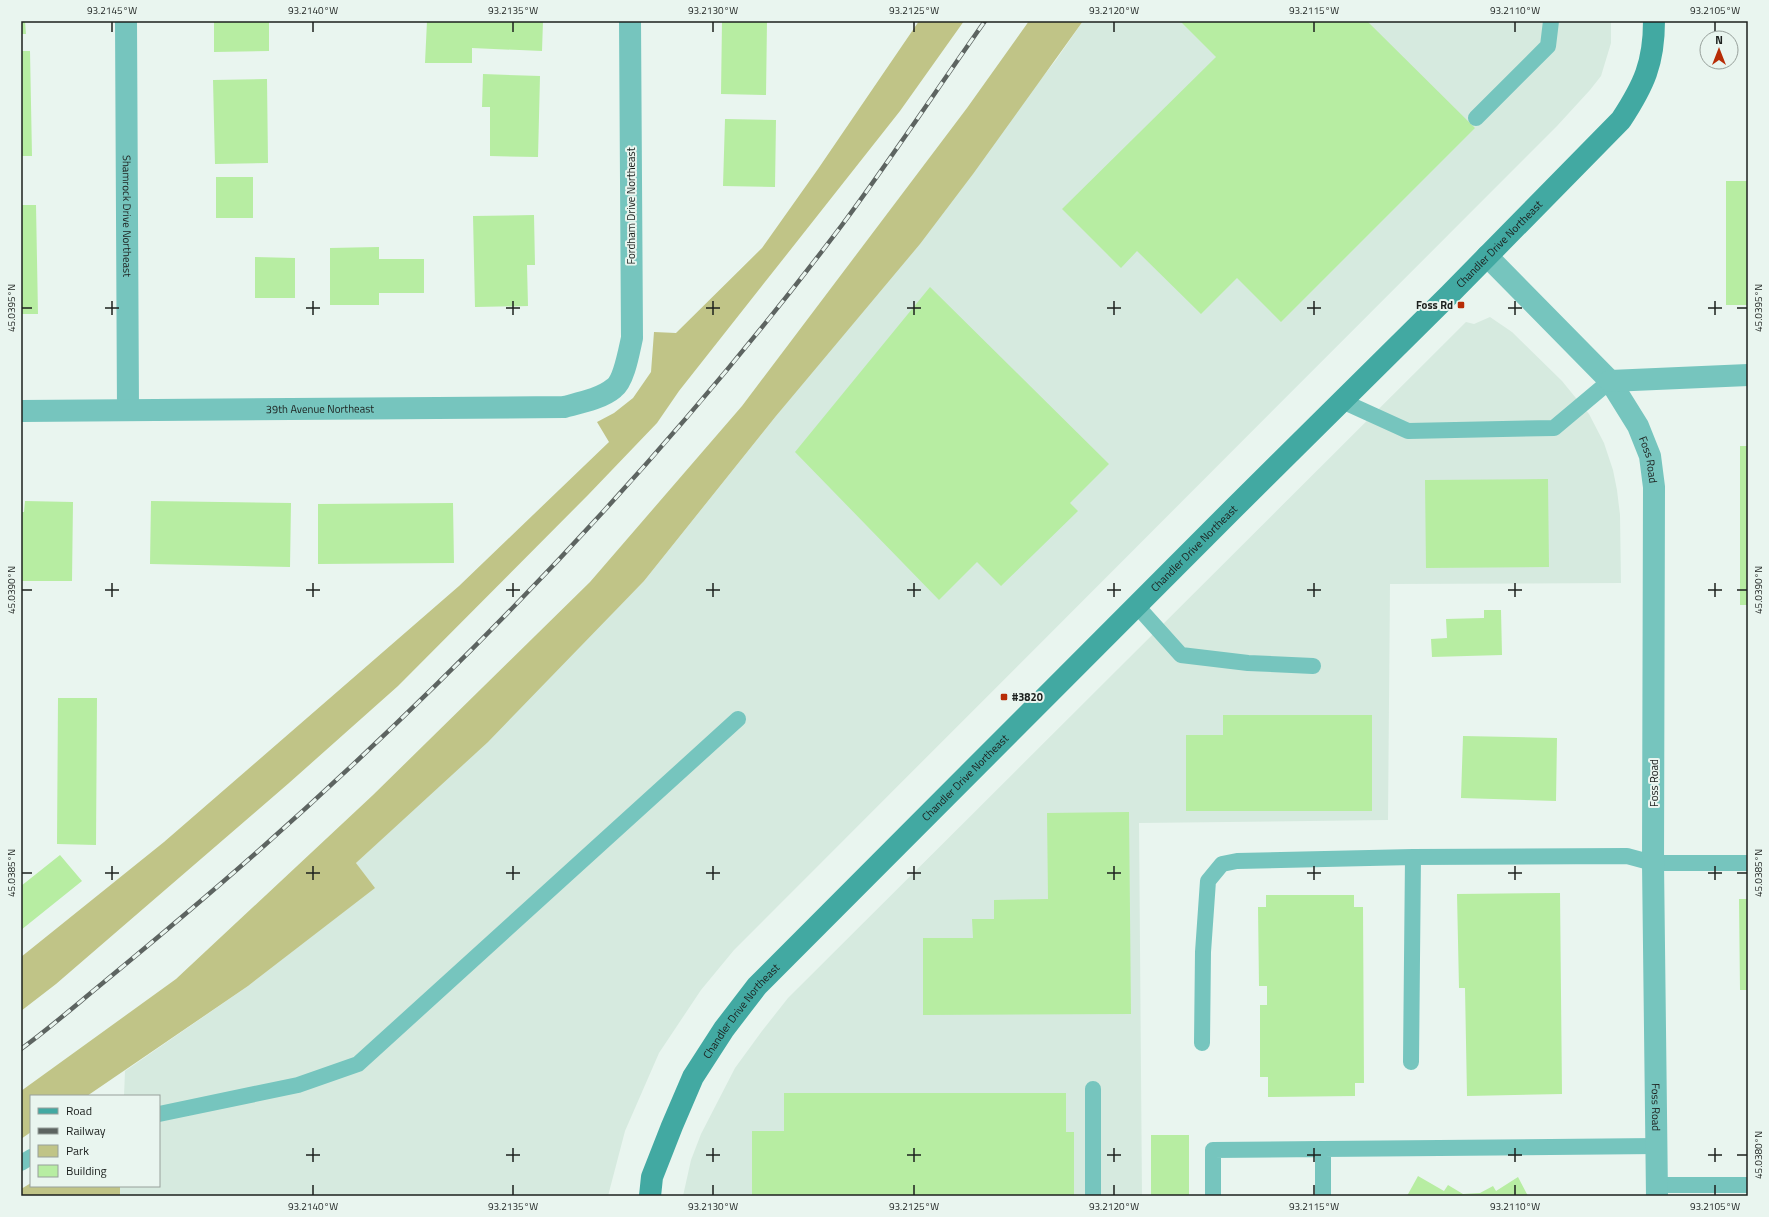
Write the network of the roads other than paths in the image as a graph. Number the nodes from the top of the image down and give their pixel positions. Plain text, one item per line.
1 (126, 21) edge
2 (630, 21) edge
3 (1551, 21) edge
4 (1654, 21) edge
5 (1476, 118) dead end
6 (1487, 256) junction
7 (1748, 376) edge
8 (1610, 381) junction
9 (615, 388) joint
10 (1342, 401) junction
11 (128, 410) junction
12 (21, 411) edge
13 (1137, 606) junction
14 (1313, 666) dead end
15 (738, 719) dead end
16 (1413, 857) junction
17 (1653, 863) junction
18 (1748, 863) edge
19 (1202, 1043) dead end
20 (1411, 1062) dead end
21 (1093, 1089) dead end
22 (160, 1114) edge
23 (1657, 1146) junction
24 (1323, 1149) junction
25 (30, 1158) edge
26 (21, 1163) edge
27 (1748, 1185) edge
28 (1657, 1191) edge
29 (650, 1196) edge
30 (1093, 1196) edge
31 (1213, 1196) edge
32 (1322, 1196) edge

1 - 11 street, Shamrock Drive Northeast
2 - 9 street, Fordham Drive Northeast
3 - 5 lane
4 - 6 street, Chandler Drive Northeast
6 - 8 street, Foss Road
6 - 10 street, Chandler Drive Northeast
7 - 8 street
8 - 10 lane
8 - 17 street, Foss Road
9 - 11 street, 39th Avenue Northeast
10 - 13 street, Chandler Drive Northeast
11 - 12 street, 39th Avenue Northeast
13 - 14 lane
13 - 29 street, Chandler Drive Northeast
15 - 22 lane
16 - 17 lane
16 - 19 lane
16 - 20 lane
17 - 18 lane
17 - 23 street, Foss Road
21 - 30 lane
23 - 24 lane
23 - 28 street, Foss Road
24 - 31 lane
24 - 32 lane
25 - 26 lane
27 - 28 lane

